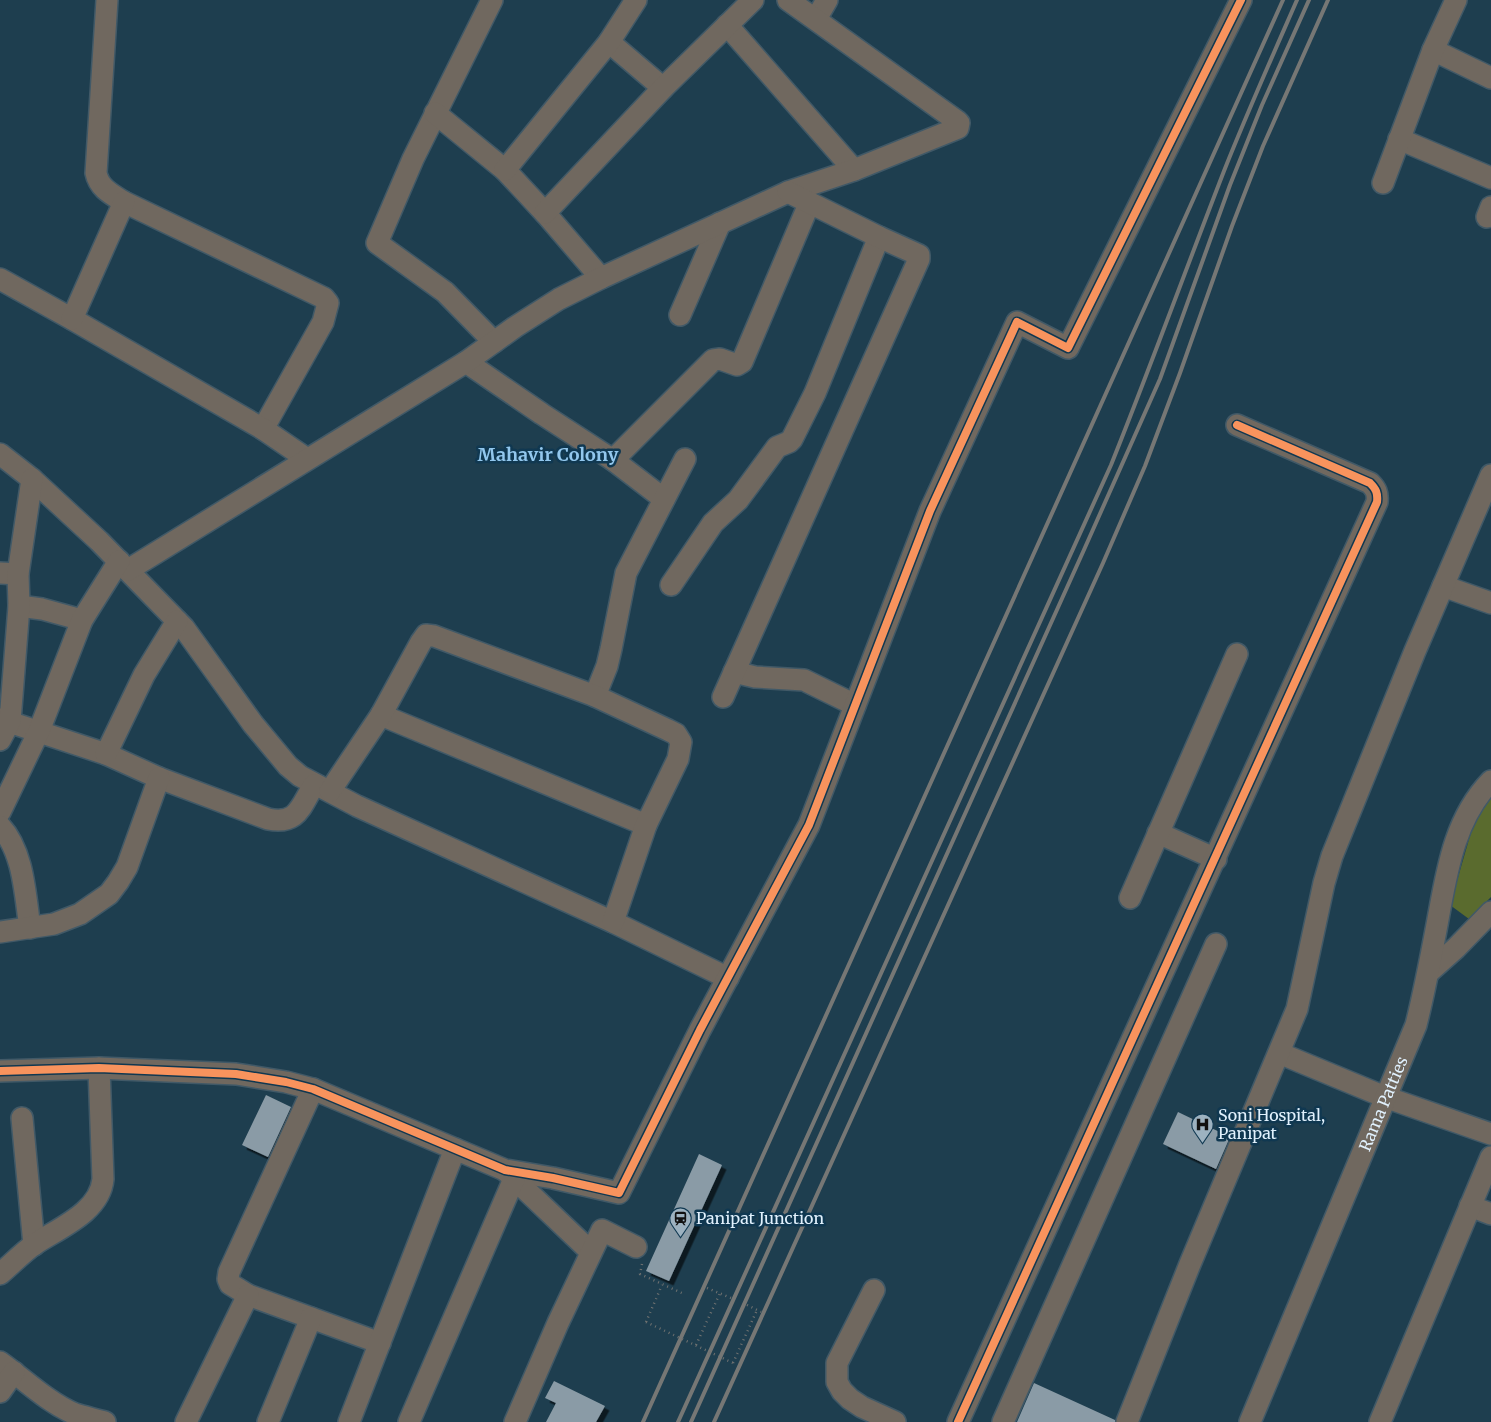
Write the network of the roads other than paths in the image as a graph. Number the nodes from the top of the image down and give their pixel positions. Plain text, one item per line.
1 (107, 0) edge
2 (492, 0) edge
3 (636, 0) edge
4 (753, 0) edge
5 (788, 0) edge
6 (827, 0) edge
7 (1241, 0) edge
8 (1456, 0) edge
9 (816, 19) junction
10 (727, 25) junction
11 (609, 42) junction
12 (1433, 50) junction
13 (1491, 78) edge
14 (663, 88) junction
15 (435, 113) junction
16 (1399, 139) junction
17 (504, 170) junction
18 (854, 170) junction
19 (1491, 178) edge
20 (1383, 183) dead end
21 (788, 192) junction
22 (124, 202) junction
23 (809, 204) junction
24 (544, 213) junction
25 (720, 223) junction
26 (879, 237) junction
27 (601, 278) junction
28 (0, 280) edge
29 (680, 315) dead end
30 (72, 319) junction
31 (494, 342) junction
32 (466, 362) junction
33 (1237, 425) dead end
34 (263, 429) junction
35 (0, 454) edge
36 (307, 459) junction
37 (685, 459) dead end
38 (613, 460) junction
39 (1491, 475) edge
40 (32, 479) junction
41 (664, 499) junction
42 (123, 565) junction
43 (9, 573) edge
44 (671, 586) dead end
45 (1443, 586) junction
46 (1491, 604) edge
47 (19, 606) junction
48 (82, 620) junction
49 (177, 621) junction
50 (1237, 654) dead end
51 (734, 672) junction
52 (595, 696) junction
53 (723, 697) dead end
54 (855, 705) junction
55 (381, 715) junction
56 (3, 727) edge
57 (39, 731) junction
58 (106, 754) junction
59 (160, 778) junction
60 (1491, 781) edge
61 (322, 788) junction
62 (0, 812) edge
63 (646, 825) junction
64 (0, 826) edge
65 (1158, 833) junction
66 (1216, 859) junction
67 (1130, 898) dead end
68 (1491, 912) edge
69 (613, 922) junction
70 (30, 928) junction
71 (0, 932) edge
72 (1216, 944) dead end
73 (1429, 972) junction
74 (728, 978) junction
75 (1279, 1053) junction
76 (99, 1068) junction
77 (0, 1071) edge
78 (313, 1089) junction
79 (1385, 1097) junction
80 (22, 1118) dead end
81 (1491, 1134) edge
82 (456, 1149) junction
83 (1491, 1157) edge
84 (510, 1175) junction
85 (1470, 1206) junction
86 (1491, 1214) edge
87 (34, 1245) junction
88 (636, 1247) road end
89 (591, 1252) junction
90 (0, 1274) edge
91 (874, 1290) dead end
92 (248, 1295) junction
93 (311, 1318) junction
94 (380, 1343) junction
95 (7, 1367) edge
96 (0, 1392) edge
97 (75, 1418) edge
98 (105, 1422) edge
99 (186, 1422) edge
100 (268, 1422) edge
101 (349, 1422) edge
102 (409, 1422) edge
103 (515, 1422) edge
104 (895, 1422) edge
105 (958, 1422) edge
106 (1003, 1422) edge
107 (1126, 1422) edge
108 (1250, 1422) edge
109 (1380, 1422) edge

1 - 22 street
2 - 15 street
3 - 11 street
4 - 10 street
5 - 9 street
6 - 9 street
7 - 54 street
8 - 12 street
9 - 18 street
10 - 14 street
10 - 18 street
11 - 14 street
11 - 17 street
12 - 13 street
12 - 16 street
14 - 24 street
15 - 17 street
15 - 31 street
16 - 19 street
16 - 20 street
17 - 24 street
18 - 21 street
21 - 23 street
21 - 25 street
22 - 30 street
22 - 34 street
23 - 26 street
23 - 38 street
24 - 27 street
25 - 27 street
25 - 29 street
26 - 44 street
26 - 51 street
27 - 31 street
28 - 30 street
30 - 34 street
31 - 32 street
32 - 36 street
32 - 38 street
33 - 66 street
34 - 36 street
35 - 40 street
36 - 42 street
37 - 41 street
38 - 41 street
39 - 45 street
40 - 42 street
40 - 43 street
41 - 52 street
42 - 48 street
42 - 49 street
43 - 47 street
45 - 46 street
45 - 75 street
47 - 48 street
47 - 56 street
48 - 57 street
49 - 58 street
49 - 61 street
50 - 65 street
51 - 53 street
51 - 54 street
52 - 55 street
52 - 63 street
54 - 74 street
55 - 61 street
55 - 63 street
56 - 57 street
57 - 58 street
57 - 62 street
58 - 59 street
59 - 61 street
59 - 70 street
60 - 73 street, Rama Patties
61 - 69 street
63 - 69 street
64 - 70 street
65 - 66 street
65 - 67 street
66 - 105 street
68 - 73 street
69 - 74 street
70 - 71 street
72 - 106 street
73 - 79 street, Rama Patties
74 - 84 street
75 - 79 street
75 - 107 street
76 - 77 street
76 - 78 street
76 - 87 street
78 - 82 street
78 - 92 street
79 - 81 street
79 - 108 street, Rama Patties
80 - 87 street
82 - 84 street
82 - 94 street
83 - 85 street
84 - 89 street
84 - 102 street
85 - 86 street
85 - 109 street
87 - 90 street
88 - 89 street
89 - 103 street
91 - 104 street
92 - 93 street
92 - 99 street
93 - 94 street
93 - 100 street
94 - 101 street
95 - 96 street
95 - 97 street
97 - 98 street

